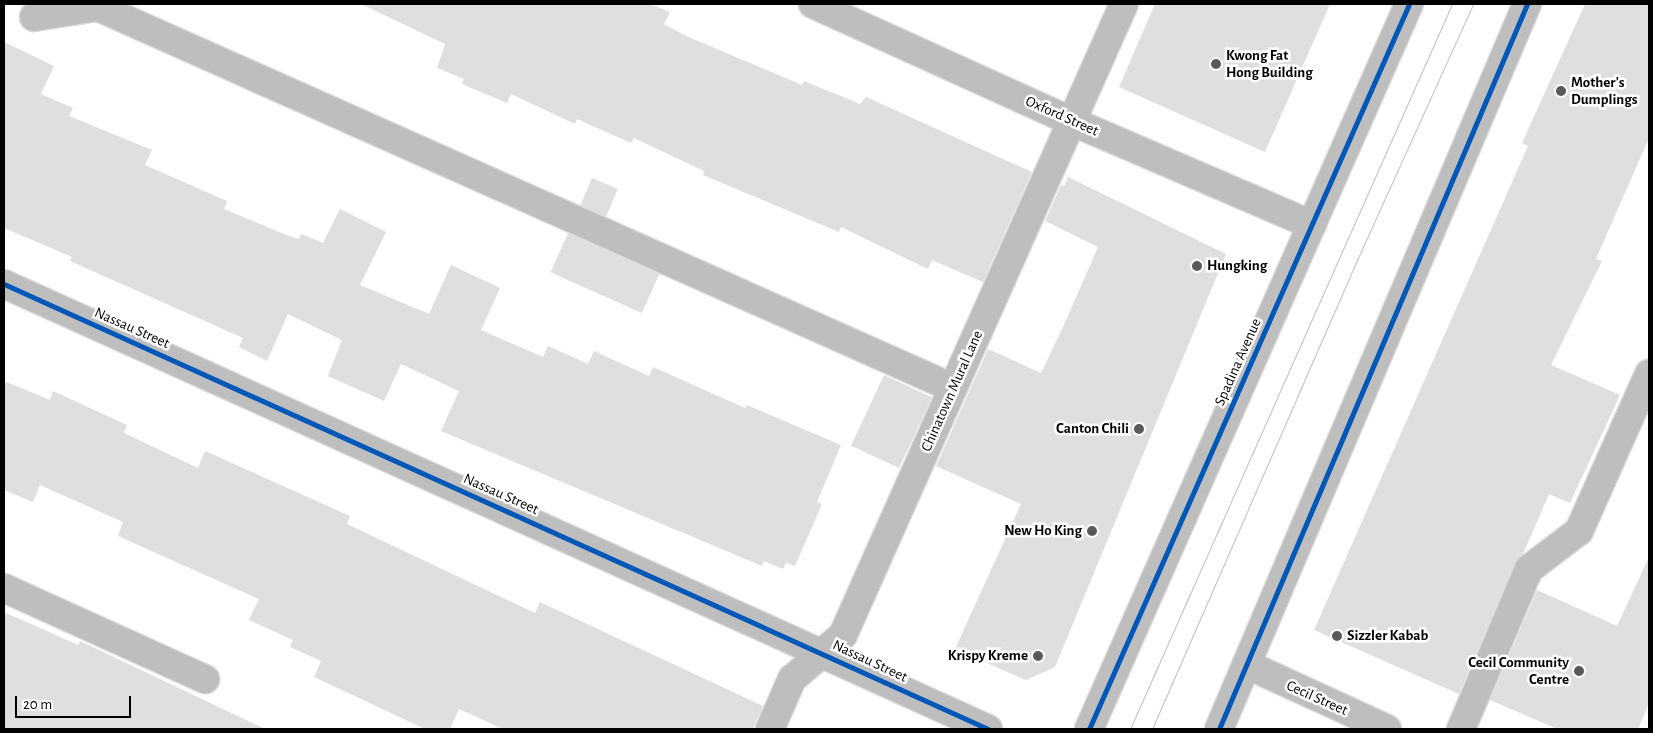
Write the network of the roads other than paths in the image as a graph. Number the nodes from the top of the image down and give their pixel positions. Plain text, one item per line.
1 (813, 4) edge
2 (1124, 4) edge
3 (1409, 4) edge
4 (1527, 4) edge
5 (34, 17) dead end
6 (1073, 122) junction
7 (1312, 226) junction
8 (4, 284) edge
9 (1649, 374) edge
10 (953, 388) junction
11 (4, 588) edge
12 (822, 653) junction
13 (1248, 665) junction
14 (205, 679) dead end
15 (770, 729) edge
16 (988, 729) edge
17 (1089, 729) edge
18 (1219, 729) edge
19 (1387, 729) edge
20 (1461, 729) edge

1 - 6 street, Oxford Street
2 - 6 street, Chinatown Mural Lane
3 - 7 street, Spadina Avenue
4 - 13 street
5 - 10 street
6 - 7 street, Oxford Street
6 - 10 street, Chinatown Mural Lane
7 - 17 street, Spadina Avenue
8 - 12 street, Nassau Street
9 - 20 street
10 - 12 street, Chinatown Mural Lane
11 - 14 street
12 - 15 street, Chinatown Mural Lane
12 - 16 street, Nassau Street
13 - 18 street
13 - 19 street, Cecil Street

